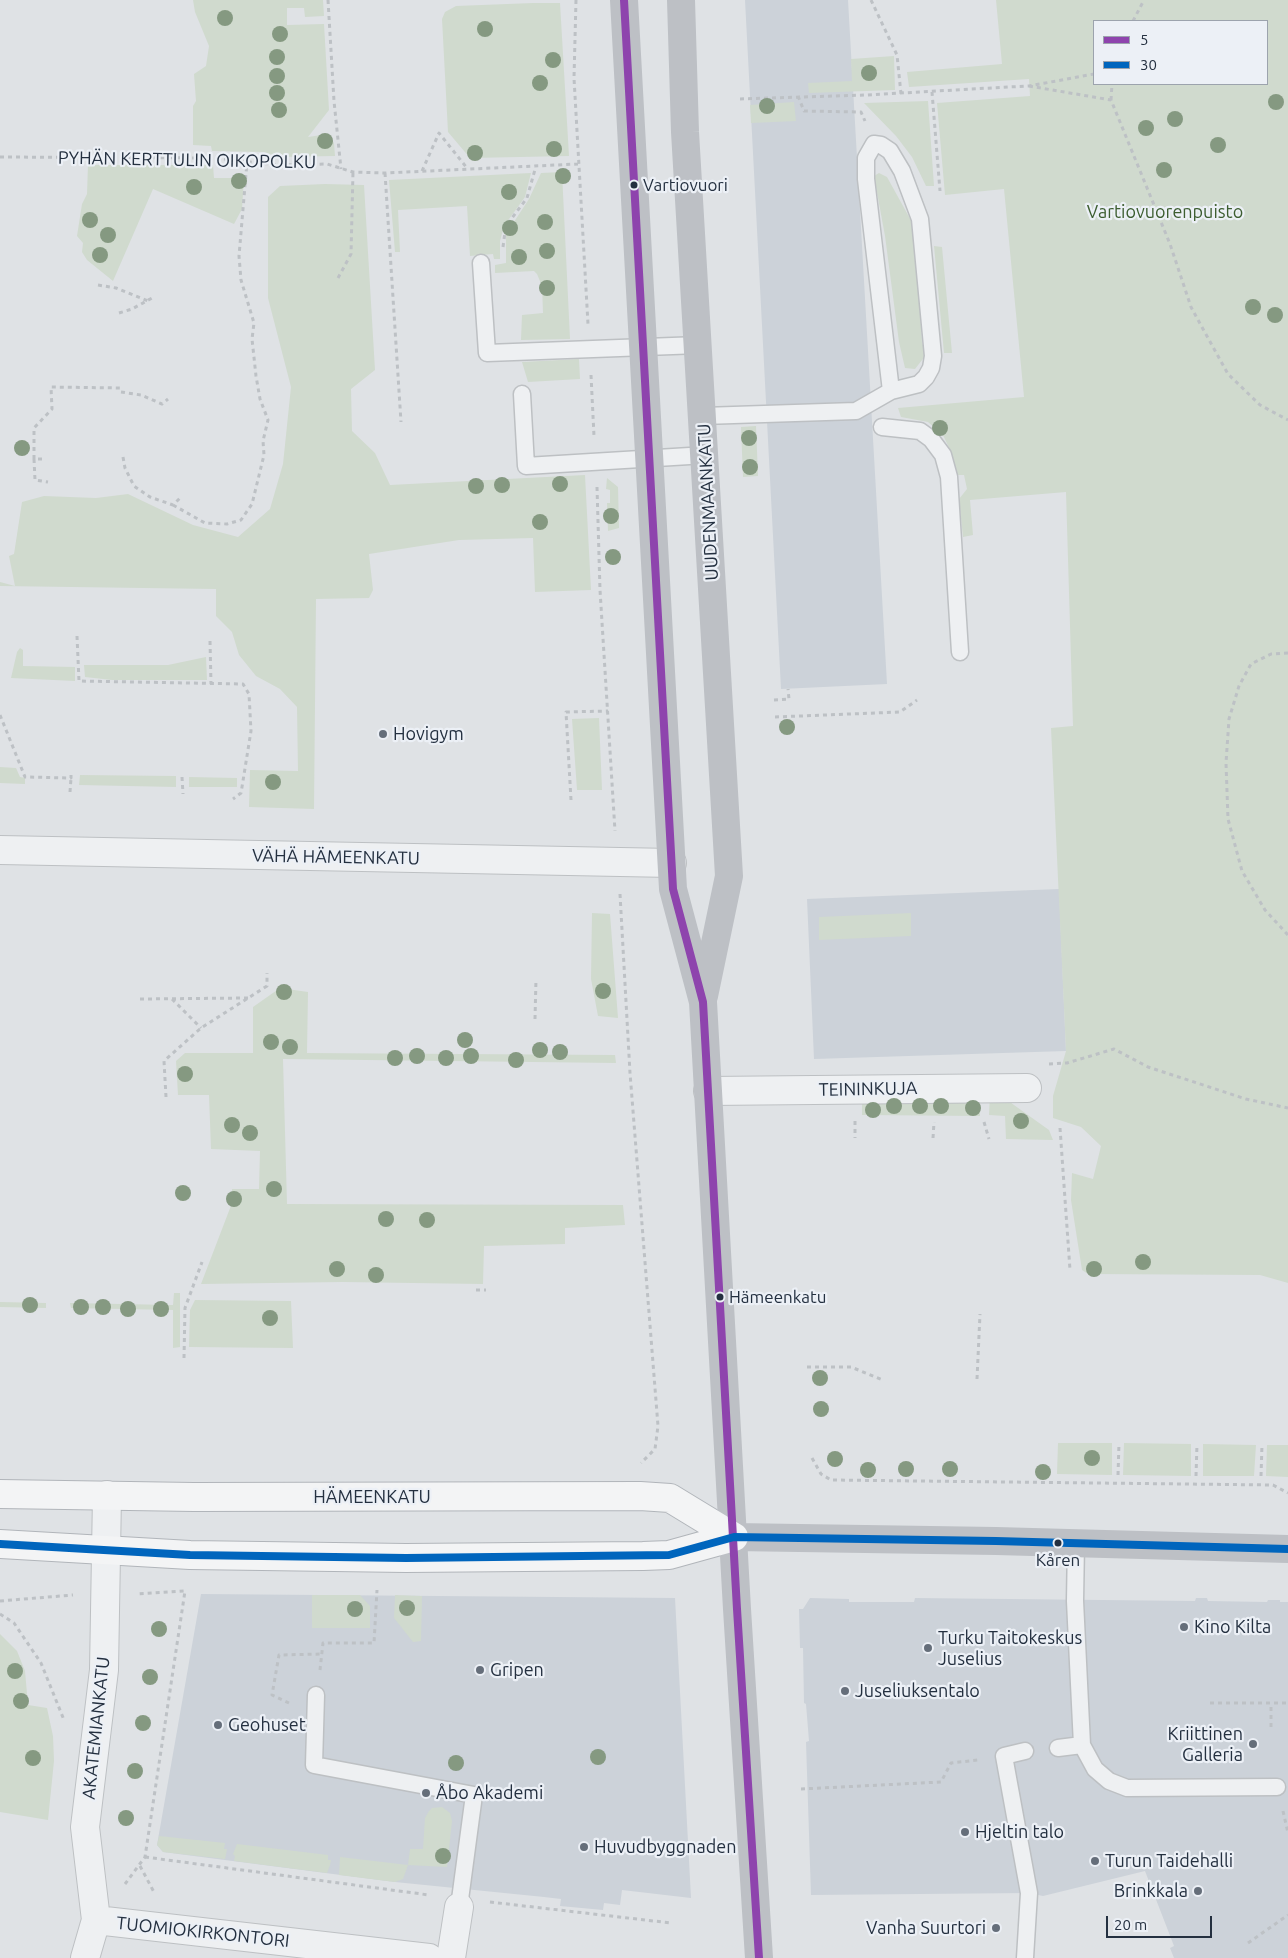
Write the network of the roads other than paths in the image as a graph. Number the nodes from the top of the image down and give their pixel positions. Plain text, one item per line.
1 (624, 0) edge
2 (681, 0) edge
3 (481, 263) road end
4 (699, 345) junction
5 (644, 347) junction
6 (890, 391) junction
7 (522, 394) dead end
8 (703, 416) junction
9 (882, 427) dead end
10 (706, 455) junction
11 (650, 459) junction
12 (960, 652) dead end
13 (0, 850) edge
14 (672, 863) junction
15 (703, 1002) junction
16 (1033, 1076) road end
17 (708, 1091) junction
18 (0, 1494) edge
19 (107, 1495) junction
20 (734, 1537) junction
21 (1076, 1543) junction
22 (0, 1544) edge
23 (1288, 1549) edge
24 (107, 1552) junction
25 (316, 1695) dead end
26 (1082, 1745) junction
27 (1058, 1748) dead end
28 (1025, 1751) dead end
29 (1277, 1787) dead end
30 (459, 1902) joint
31 (96, 1920) junction
32 (85, 1958) edge
33 (429, 1958) edge
34 (452, 1958) edge
35 (759, 1958) edge
36 (1025, 1958) edge

1 - 5 main road, UUDENMAANKATU
2 - 4 main road, UUDENMAANKATU
3 - 5 lane
4 - 5 lane
4 - 8 main road, UUDENMAANKATU
5 - 11 main road, UUDENMAANKATU
6 - 6 lane
6 - 8 lane
7 - 11 lane
8 - 10 main road, UUDENMAANKATU
9 - 12 lane
10 - 11 lane
10 - 15 main road, UUDENMAANKATU
11 - 14 main road, UUDENMAANKATU
13 - 14 street, VÄHÄ HÄMEENKATU
14 - 15 main road, UUDENMAANKATU
15 - 17 main road, UUDENMAANKATU
16 - 17 street, TEININKUJA
17 - 20 main road, UUDENMAANKATU
18 - 19 highway, HÄMEENKATU
19 - 20 highway, HÄMEENKATU
19 - 24 street, AKATEMIANKATU
20 - 21 main road
20 - 24 highway
20 - 35 main road, UUDENMAANKATU
21 - 23 main road
21 - 26 lane
22 - 24 highway
24 - 31 street, AKATEMIANKATU
25 - 30 lane
26 - 27 lane
26 - 29 lane
28 - 36 lane
30 - 34 street
31 - 32 street, AKATEMIANKATU
31 - 33 street, TUOMIOKIRKONTORI

